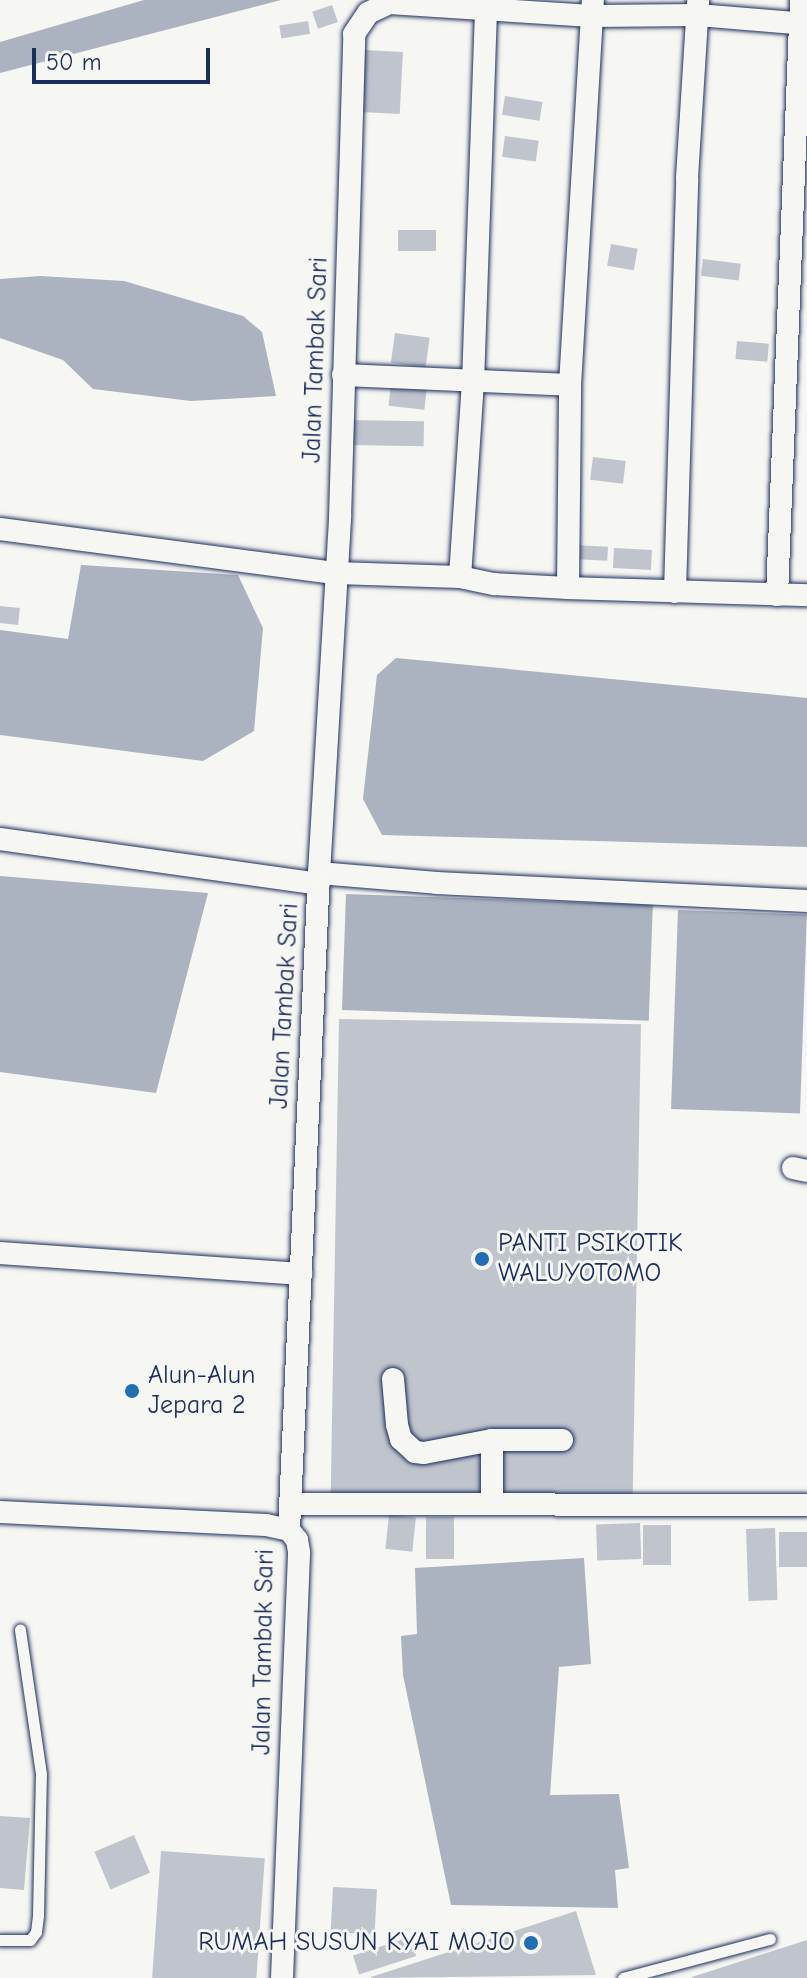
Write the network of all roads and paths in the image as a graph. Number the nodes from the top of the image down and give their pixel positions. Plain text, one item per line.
1 (801, 0) edge
2 (486, 8) junction
3 (592, 8) edge
4 (698, 8) edge
5 (803, 24) edge
6 (343, 375) junction
7 (473, 383) junction
8 (570, 385) junction
9 (0, 529) edge
10 (336, 573) junction
11 (460, 577) junction
12 (568, 588) junction
13 (675, 592) junction
14 (777, 595) junction
15 (807, 595) edge
16 (0, 839) edge
17 (319, 879) junction
18 (807, 901) edge
19 (0, 1253) edge
20 (301, 1274) junction
21 (393, 1379) dead end
22 (492, 1440) junction
23 (562, 1440) dead end
24 (290, 1504) junction
25 (492, 1504) junction
26 (807, 1505) edge
27 (0, 1512) edge
28 (289, 1530) junction
29 (20, 1630) dead end
30 (770, 1939) dead end
31 (0, 1940) edge
32 (282, 1978) edge
33 (623, 1978) edge

1 - 5 street
2 - 3 street
2 - 6 street, Jalan Tambak Sari
2 - 7 street
3 - 4 street
3 - 8 street
4 - 5 street
4 - 13 street
5 - 14 street
6 - 7 street
6 - 10 street, Jalan Tambak Sari
7 - 8 street
7 - 11 street
8 - 12 street
9 - 10 street
10 - 11 street
10 - 17 street, Jalan Tambak Sari
11 - 12 street
12 - 13 street
13 - 14 street
14 - 15 street
16 - 17 street
17 - 18 street
17 - 20 street, Jalan Tambak Sari
19 - 20 street
20 - 24 street, Jalan Tambak Sari
21 - 22 street
22 - 23 street
22 - 25 street
24 - 25 street
24 - 28 street, Jalan Tambak Sari
25 - 26 street
27 - 28 street
28 - 32 street, Jalan Tambak Sari
29 - 31 lane
30 - 33 lane

